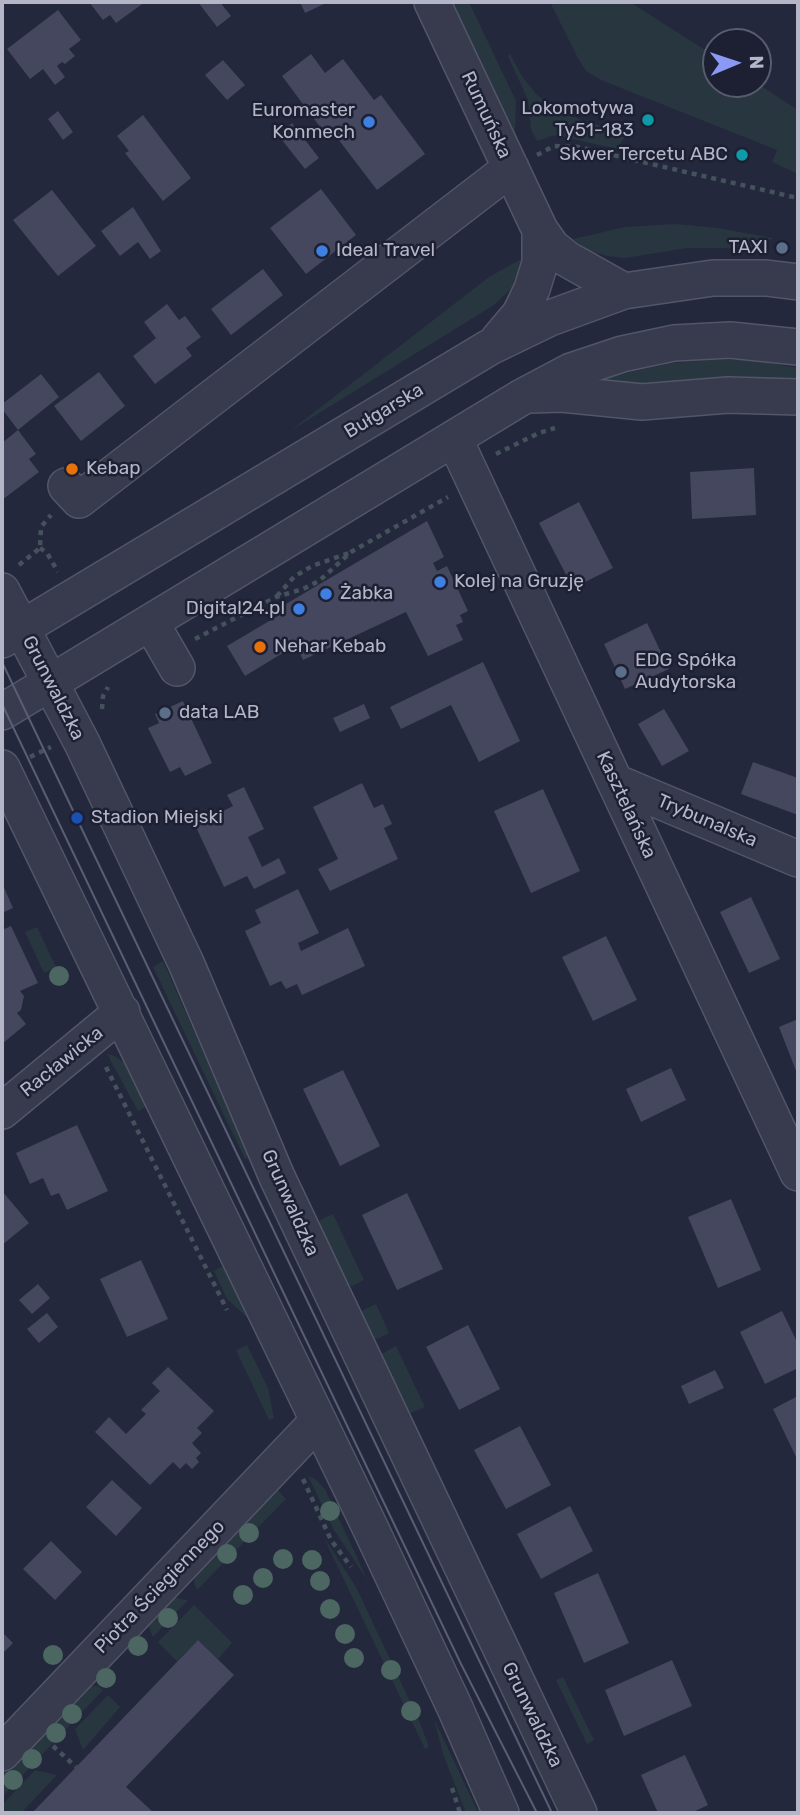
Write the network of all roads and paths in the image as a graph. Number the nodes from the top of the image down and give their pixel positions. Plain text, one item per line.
1 (432, 2) edge
2 (519, 164) junction
3 (798, 198) edge
4 (540, 230) junction
5 (798, 282) edge
6 (624, 291) junction
7 (490, 347) junction
8 (798, 348) edge
9 (522, 397) junction
10 (798, 397) edge
11 (562, 426) dead end
12 (454, 438) junction
13 (495, 455) dead end
14 (72, 493) joint
15 (453, 494) dead end
16 (40, 548) junction
17 (351, 552) junction
18 (58, 573) dead end
19 (7, 580) edge
20 (276, 597) junction
21 (151, 623) junction
22 (12, 634) edge
23 (172, 660) joint
24 (115, 681) dead end
25 (51, 683) junction
26 (2, 712) edge
27 (105, 718) dead end
28 (2, 768) edge
29 (615, 782) junction
30 (798, 859) edge
31 (122, 1012) junction
32 (2, 1111) edge
33 (798, 1173) edge
34 (318, 1421) junction
35 (53, 1746) dead end
36 (2, 1753) edge
37 (76, 1767) dead end
38 (501, 1813) edge
39 (579, 1813) edge

1 - 2 street, Rumuńska
2 - 3 path
2 - 4 street, Rumuńska
2 - 14 street
4 - 6 street, Rumuńska
4 - 7 street, Rumuńska
5 - 6 street, Bułgarska
6 - 7 street, Bułgarska
7 - 22 street, Bułgarska
8 - 9 street
9 - 10 street
9 - 12 street
11 - 13 path
12 - 21 street
12 - 29 street, Kasztelańska
14 - 16 path
15 - 17 path
16 - 18 path
16 - 19 path
17 - 20 path
17 - 20 path
19 - 22 street, Grunwaldzka
20 - 23 path
21 - 23 street
21 - 25 street
22 - 25 street, Grunwaldzka
24 - 27 path
25 - 26 street
25 - 39 street, Grunwaldzka
28 - 31 street
29 - 30 street, Trybunalska
29 - 33 street, Kasztelańska
31 - 32 street, Racławicka
31 - 34 street
34 - 36 street, Piotra Ściegiennego
34 - 38 street
35 - 37 path

